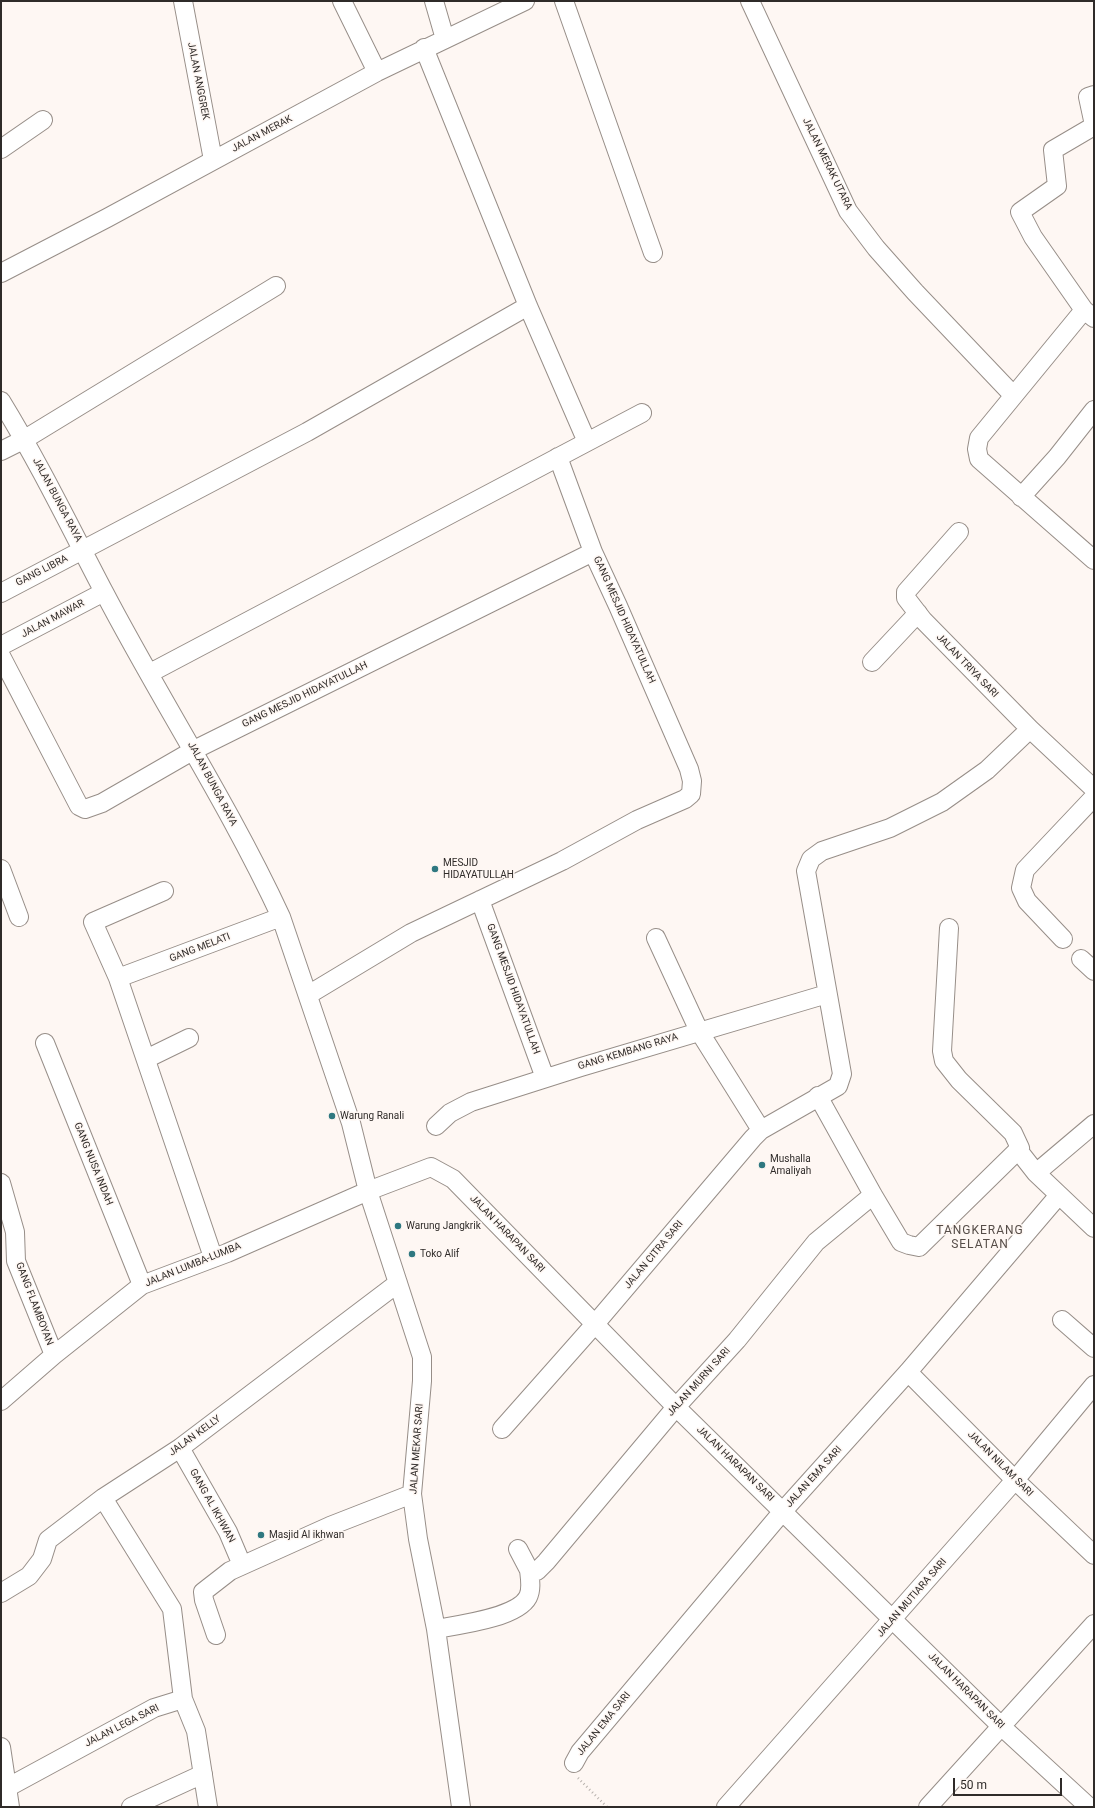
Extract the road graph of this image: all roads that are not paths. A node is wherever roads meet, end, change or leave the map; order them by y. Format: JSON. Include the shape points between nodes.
{"nodes":[{"id":1,"x":183,"y":1,"type":"edge"},
{"id":2,"x":342,"y":1,"type":"edge"},
{"id":3,"x":434,"y":1,"type":"edge"},
{"id":4,"x":525,"y":1,"type":"edge"},
{"id":5,"x":564,"y":1,"type":"edge"},
{"id":6,"x":750,"y":1,"type":"edge"},
{"id":7,"x":445,"y":38,"type":"junction"},
{"id":8,"x":424,"y":48,"type":"junction"},
{"id":9,"x":377,"y":72,"type":"junction"},
{"id":10,"x":1094,"y":95,"type":"edge"},
{"id":11,"x":43,"y":120,"type":"dead end"},
{"id":12,"x":1094,"y":126,"type":"edge"},
{"id":13,"x":1,"y":149,"type":"edge"},
{"id":14,"x":213,"y":160,"type":"junction"},
{"id":15,"x":653,"y":253,"type":"dead end"},
{"id":16,"x":2,"y":270,"type":"edge"},
{"id":17,"x":276,"y":286,"type":"dead end"},
{"id":18,"x":528,"y":306,"type":"junction"},
{"id":19,"x":1089,"y":314,"type":"edge"},
{"id":20,"x":1013,"y":395,"type":"junction"},
{"id":21,"x":1,"y":401,"type":"edge"},
{"id":22,"x":1094,"y":410,"type":"edge"},
{"id":23,"x":642,"y":413,"type":"dead end"},
{"id":24,"x":24,"y":439,"type":"junction"},
{"id":25,"x":587,"y":442,"type":"junction"},
{"id":26,"x":1,"y":451,"type":"edge"},
{"id":27,"x":558,"y":457,"type":"junction"},
{"id":28,"x":1021,"y":497,"type":"junction"},
{"id":29,"x":959,"y":532,"type":"dead end"},
{"id":30,"x":84,"y":550,"type":"junction"},
{"id":31,"x":593,"y":552,"type":"junction"},
{"id":32,"x":1094,"y":560,"type":"edge"},
{"id":33,"x":104,"y":592,"type":"junction"},
{"id":34,"x":1,"y":593,"type":"edge"},
{"id":35,"x":918,"y":613,"type":"junction"},
{"id":36,"x":1,"y":646,"type":"edge"},
{"id":37,"x":1,"y":656,"type":"edge"},
{"id":38,"x":872,"y":662,"type":"dead end"},
{"id":39,"x":150,"y":673,"type":"junction"},
{"id":40,"x":1030,"y":730,"type":"junction"},
{"id":41,"x":194,"y":750,"type":"junction"},
{"id":42,"x":1094,"y":789,"type":"edge"},
{"id":43,"x":1094,"y":797,"type":"edge"},
{"id":44,"x":2,"y":872,"type":"edge"},
{"id":45,"x":164,"y":891,"type":"dead end"},
{"id":46,"x":480,"y":900,"type":"junction"},
{"id":47,"x":19,"y":917,"type":"dead end"},
{"id":48,"x":281,"y":917,"type":"junction"},
{"id":49,"x":949,"y":928,"type":"dead end"},
{"id":50,"x":656,"y":938,"type":"dead end"},
{"id":51,"x":1063,"y":939,"type":"dead end"},
{"id":52,"x":118,"y":978,"type":"junction"},
{"id":53,"x":827,"y":994,"type":"junction"},
{"id":54,"x":308,"y":995,"type":"junction"},
{"id":55,"x":700,"y":1031,"type":"junction"},
{"id":56,"x":189,"y":1038,"type":"dead end"},
{"id":57,"x":45,"y":1043,"type":"dead end"},
{"id":58,"x":146,"y":1059,"type":"junction"},
{"id":59,"x":545,"y":1078,"type":"junction"},
{"id":60,"x":818,"y":1096,"type":"junction"},
{"id":61,"x":1094,"y":1124,"type":"edge"},
{"id":62,"x":436,"y":1126,"type":"dead end"},
{"id":63,"x":761,"y":1130,"type":"junction"},
{"id":64,"x":1018,"y":1150,"type":"junction"},
{"id":65,"x":1036,"y":1173,"type":"junction"},
{"id":66,"x":1,"y":1183,"type":"edge"},
{"id":67,"x":368,"y":1191,"type":"junction"},
{"id":68,"x":1058,"y":1195,"type":"junction"},
{"id":69,"x":872,"y":1196,"type":"junction"},
{"id":70,"x":1094,"y":1228,"type":"edge"},
{"id":71,"x":213,"y":1257,"type":"junction"},
{"id":72,"x":398,"y":1284,"type":"junction"},
{"id":73,"x":142,"y":1285,"type":"junction"},
{"id":74,"x":1062,"y":1320,"type":"dead end"},
{"id":75,"x":595,"y":1324,"type":"junction"},
{"id":76,"x":1094,"y":1348,"type":"edge"},
{"id":77,"x":54,"y":1354,"type":"junction"},
{"id":78,"x":908,"y":1372,"type":"junction"},
{"id":79,"x":1094,"y":1385,"type":"edge"},
{"id":80,"x":1,"y":1401,"type":"edge"},
{"id":81,"x":676,"y":1407,"type":"junction"},
{"id":82,"x":502,"y":1429,"type":"dead end"},
{"id":83,"x":180,"y":1448,"type":"junction"},
{"id":84,"x":1015,"y":1480,"type":"junction"},
{"id":85,"x":412,"y":1494,"type":"junction"},
{"id":86,"x":103,"y":1498,"type":"junction"},
{"id":87,"x":783,"y":1511,"type":"junction"},
{"id":88,"x":518,"y":1549,"type":"dead end"},
{"id":89,"x":1094,"y":1555,"type":"edge"},
{"id":90,"x":242,"y":1565,"type":"junction"},
{"id":91,"x":529,"y":1570,"type":"junction"},
{"id":92,"x":1,"y":1593,"type":"edge"},
{"id":93,"x":893,"y":1619,"type":"junction"},
{"id":94,"x":1094,"y":1624,"type":"edge"},
{"id":95,"x":436,"y":1629,"type":"junction"},
{"id":96,"x":216,"y":1635,"type":"dead end"},
{"id":97,"x":183,"y":1698,"type":"junction"},
{"id":98,"x":1002,"y":1728,"type":"junction"},
{"id":99,"x":1,"y":1747,"type":"edge"},
{"id":100,"x":574,"y":1763,"type":"road end"},
{"id":101,"x":202,"y":1774,"type":"junction"},
{"id":102,"x":4,"y":1789,"type":"edge"},
{"id":103,"x":10,"y":1807,"type":"edge"},
{"id":104,"x":131,"y":1807,"type":"edge"},
{"id":105,"x":208,"y":1807,"type":"edge"},
{"id":106,"x":461,"y":1807,"type":"edge"},
{"id":107,"x":726,"y":1807,"type":"edge"},
{"id":108,"x":928,"y":1807,"type":"edge"},
{"id":109,"x":1089,"y":1807,"type":"edge"}],
"edges":[{"from":1,"to":14,"type":"street","name":"JALAN ANGGREK"},
{"from":2,"to":9,"type":"street"},
{"from":3,"to":7,"type":"street"},
{"from":4,"to":7,"type":"street","name":"JALAN MERAK"},
{"from":5,"to":15,"type":"street"},
{"from":6,"to":20,"type":"street","name":"JALAN MERAK UTARA","via":[[848,210],[905,281]]},
{"from":7,"to":8,"type":"street","name":"JALAN MERAK"},
{"from":8,"to":9,"type":"street","name":"JALAN MERAK"},
{"from":8,"to":18,"type":"street"},
{"from":9,"to":14,"type":"street","name":"JALAN MERAK"},
{"from":10,"to":12,"type":"street","via":[[1088,97]]},
{"from":11,"to":13,"type":"street"},
{"from":12,"to":19,"type":"street","via":[[1053,150],[1057,186],[1020,212],[1033,237]]},
{"from":14,"to":16,"type":"street","name":"JALAN MERAK","via":[[107,218]]},
{"from":17,"to":24,"type":"street"},
{"from":18,"to":25,"type":"street"},
{"from":18,"to":30,"type":"street","name":"GANG LIBRA","via":[[307,432]]},
{"from":19,"to":20,"type":"street"},
{"from":20,"to":28,"type":"street","via":[[979,438],[977,449],[979,460]]},
{"from":21,"to":24,"type":"street","name":"JALAN BUNGA RAYA"},
{"from":22,"to":28,"type":"street"},
{"from":23,"to":25,"type":"street"},
{"from":24,"to":26,"type":"street"},
{"from":24,"to":30,"type":"street","name":"JALAN BUNGA RAYA"},
{"from":25,"to":27,"type":"street"},
{"from":27,"to":31,"type":"street"},
{"from":27,"to":39,"type":"street"},
{"from":28,"to":32,"type":"street"},
{"from":29,"to":35,"type":"street","name":"JALAN TRIYA SARI","via":[[906,592],[906,598]]},
{"from":30,"to":33,"type":"street","name":"JALAN BUNGA RAYA"},
{"from":30,"to":34,"type":"street","name":"GANG LIBRA"},
{"from":31,"to":41,"type":"street","name":"GANG MESJID HIDAYATULLAH"},
{"from":31,"to":46,"type":"street","name":"GANG MESJID HIDAYATULLAH","via":[[689,769],[692,781],[691,794]]},
{"from":33,"to":36,"type":"street","name":"JALAN MAWAR"},
{"from":33,"to":39,"type":"street","name":"JALAN BUNGA RAYA"},
{"from":35,"to":38,"type":"street"},
{"from":35,"to":40,"type":"street","name":"JALAN TRIYA SARI"},
{"from":37,"to":41,"type":"street","name":"GANG MESJID HIDAYATULLAH","via":[[82,808],[102,803]]},
{"from":39,"to":41,"type":"street","name":"JALAN BUNGA RAYA"},
{"from":40,"to":42,"type":"street","name":"JALAN TRIYA SARI"},
{"from":40,"to":53,"type":"street","via":[[987,770],[942,802],[890,828],[822,850],[811,859],[806,871]]},
{"from":41,"to":48,"type":"street","name":"JALAN BUNGA RAYA"},
{"from":43,"to":51,"type":"street","via":[[1025,870],[1021,888],[1027,901]]},
{"from":44,"to":47,"type":"street"},
{"from":45,"to":52,"type":"street","via":[[93,922]]},
{"from":46,"to":54,"type":"street","name":"GANG MESJID HIDAYATULLAH","via":[[411,933]]},
{"from":46,"to":59,"type":"street","name":"GANG MESJID HIDAYATULLAH"},
{"from":48,"to":52,"type":"street","name":"GANG MELATI"},
{"from":48,"to":54,"type":"street","name":"JALAN BUNGA RAYA"},
{"from":49,"to":64,"type":"street","via":[[942,1051],[944,1061],[959,1080],[1013,1133],[1018,1141]]},
{"from":50,"to":55,"type":"street"},
{"from":52,"to":58,"type":"street"},
{"from":53,"to":55,"type":"street","name":"GANG KEMBANG RAYA"},
{"from":53,"to":60,"type":"street","name":"JALAN CITRA SARI","via":[[842,1074],[838,1086]]},
{"from":54,"to":67,"type":"street","name":"JALAN BUNGA RAYA","via":[[351,1122]]},
{"from":55,"to":59,"type":"street","name":"GANG KEMBANG RAYA"},
{"from":55,"to":63,"type":"street"},
{"from":56,"to":58,"type":"street"},
{"from":57,"to":73,"type":"street","name":"GANG NUSA INDAH"},
{"from":58,"to":71,"type":"street"},
{"from":59,"to":62,"type":"street","name":"GANG KEMBANG RAYA","via":[[471,1102],[450,1113]]},
{"from":60,"to":63,"type":"street","name":"JALAN CITRA SARI"},
{"from":60,"to":69,"type":"street"},
{"from":61,"to":65,"type":"street"},
{"from":63,"to":75,"type":"street","name":"JALAN CITRA SARI"},
{"from":64,"to":65,"type":"street"},
{"from":64,"to":69,"type":"street","via":[[919,1247],[901,1242]]},
{"from":65,"to":68,"type":"street"},
{"from":66,"to":77,"type":"street","name":"GANG FLAMBOYAN","via":[[15,1232],[16,1261]]},
{"from":67,"to":71,"type":"street","name":"JALAN LUMBA-LUMBA"},
{"from":67,"to":72,"type":"street","name":"JALAN MEKAR SARI"},
{"from":67,"to":75,"type":"street","name":"JALAN HARAPAN SARI","via":[[431,1167],[453,1179]]},
{"from":68,"to":70,"type":"street"},
{"from":68,"to":78,"type":"street","name":"JALAN EMA SARI"},
{"from":69,"to":81,"type":"street","name":"JALAN MURNI SARI","via":[[816,1242],[737,1340]]},
{"from":71,"to":73,"type":"street","name":"JALAN LUMBA-LUMBA"},
{"from":72,"to":83,"type":"street","name":"JALAN KELLY"},
{"from":72,"to":85,"type":"street","name":"JALAN MEKAR SARI","via":[[422,1357]]},
{"from":73,"to":77,"type":"street","name":"JALAN LUMBA-LUMBA"},
{"from":74,"to":76,"type":"street"},
{"from":75,"to":81,"type":"street","name":"JALAN HARAPAN SARI"},
{"from":75,"to":82,"type":"street","name":"JALAN CITRA SARI"},
{"from":77,"to":80,"type":"street","name":"JALAN LUMBA-LUMBA"},
{"from":78,"to":84,"type":"street","name":"JALAN NILAM SARI"},
{"from":78,"to":87,"type":"street","name":"JALAN EMA SARI"},
{"from":79,"to":84,"type":"street","name":"JALAN MUTIARA SARI"},
{"from":81,"to":87,"type":"street","name":"JALAN HARAPAN SARI"},
{"from":81,"to":91,"type":"street","name":"JALAN MURNI SARI","via":[[546,1562],[536,1571]]},
{"from":83,"to":86,"type":"street","name":"JALAN KELLY"},
{"from":83,"to":90,"type":"street","name":"GANG AL IKHWAN","via":[[228,1532]]},
{"from":84,"to":89,"type":"street","name":"JALAN NILAM SARI"},
{"from":84,"to":93,"type":"street","name":"JALAN MUTIARA SARI"},
{"from":85,"to":90,"type":"street","via":[[330,1526]]},
{"from":85,"to":95,"type":"street","name":"JALAN MEKAR SARI"},
{"from":86,"to":92,"type":"street","name":"JALAN KELLY","via":[[48,1540],[42,1559],[29,1576]]},
{"from":86,"to":97,"type":"street","via":[[172,1609]]},
{"from":87,"to":93,"type":"street","name":"JALAN HARAPAN SARI"},
{"from":87,"to":100,"type":"street","name":"JALAN EMA SARI","via":[[580,1752]]},
{"from":88,"to":91,"type":"street"},
{"from":90,"to":96,"type":"street","via":[[203,1592]]},
{"from":91,"to":95,"type":"street","via":[[531,1588],[528,1598],[502,1616]]},
{"from":93,"to":98,"type":"street","name":"JALAN HARAPAN SARI"},
{"from":93,"to":107,"type":"street","name":"JALAN MUTIARA SARI"},
{"from":94,"to":98,"type":"street"},
{"from":95,"to":106,"type":"street","name":"JALAN MEKAR SARI"},
{"from":97,"to":101,"type":"street","via":[[196,1731]]},
{"from":97,"to":102,"type":"street","name":"JALAN LEGA SARI","via":[[154,1708]]},
{"from":98,"to":108,"type":"street"},
{"from":98,"to":109,"type":"street","name":"JALAN HARAPAN SARI"},
{"from":99,"to":102,"type":"street"},
{"from":101,"to":104,"type":"street"},
{"from":101,"to":105,"type":"street"},
{"from":102,"to":103,"type":"street"}]}
